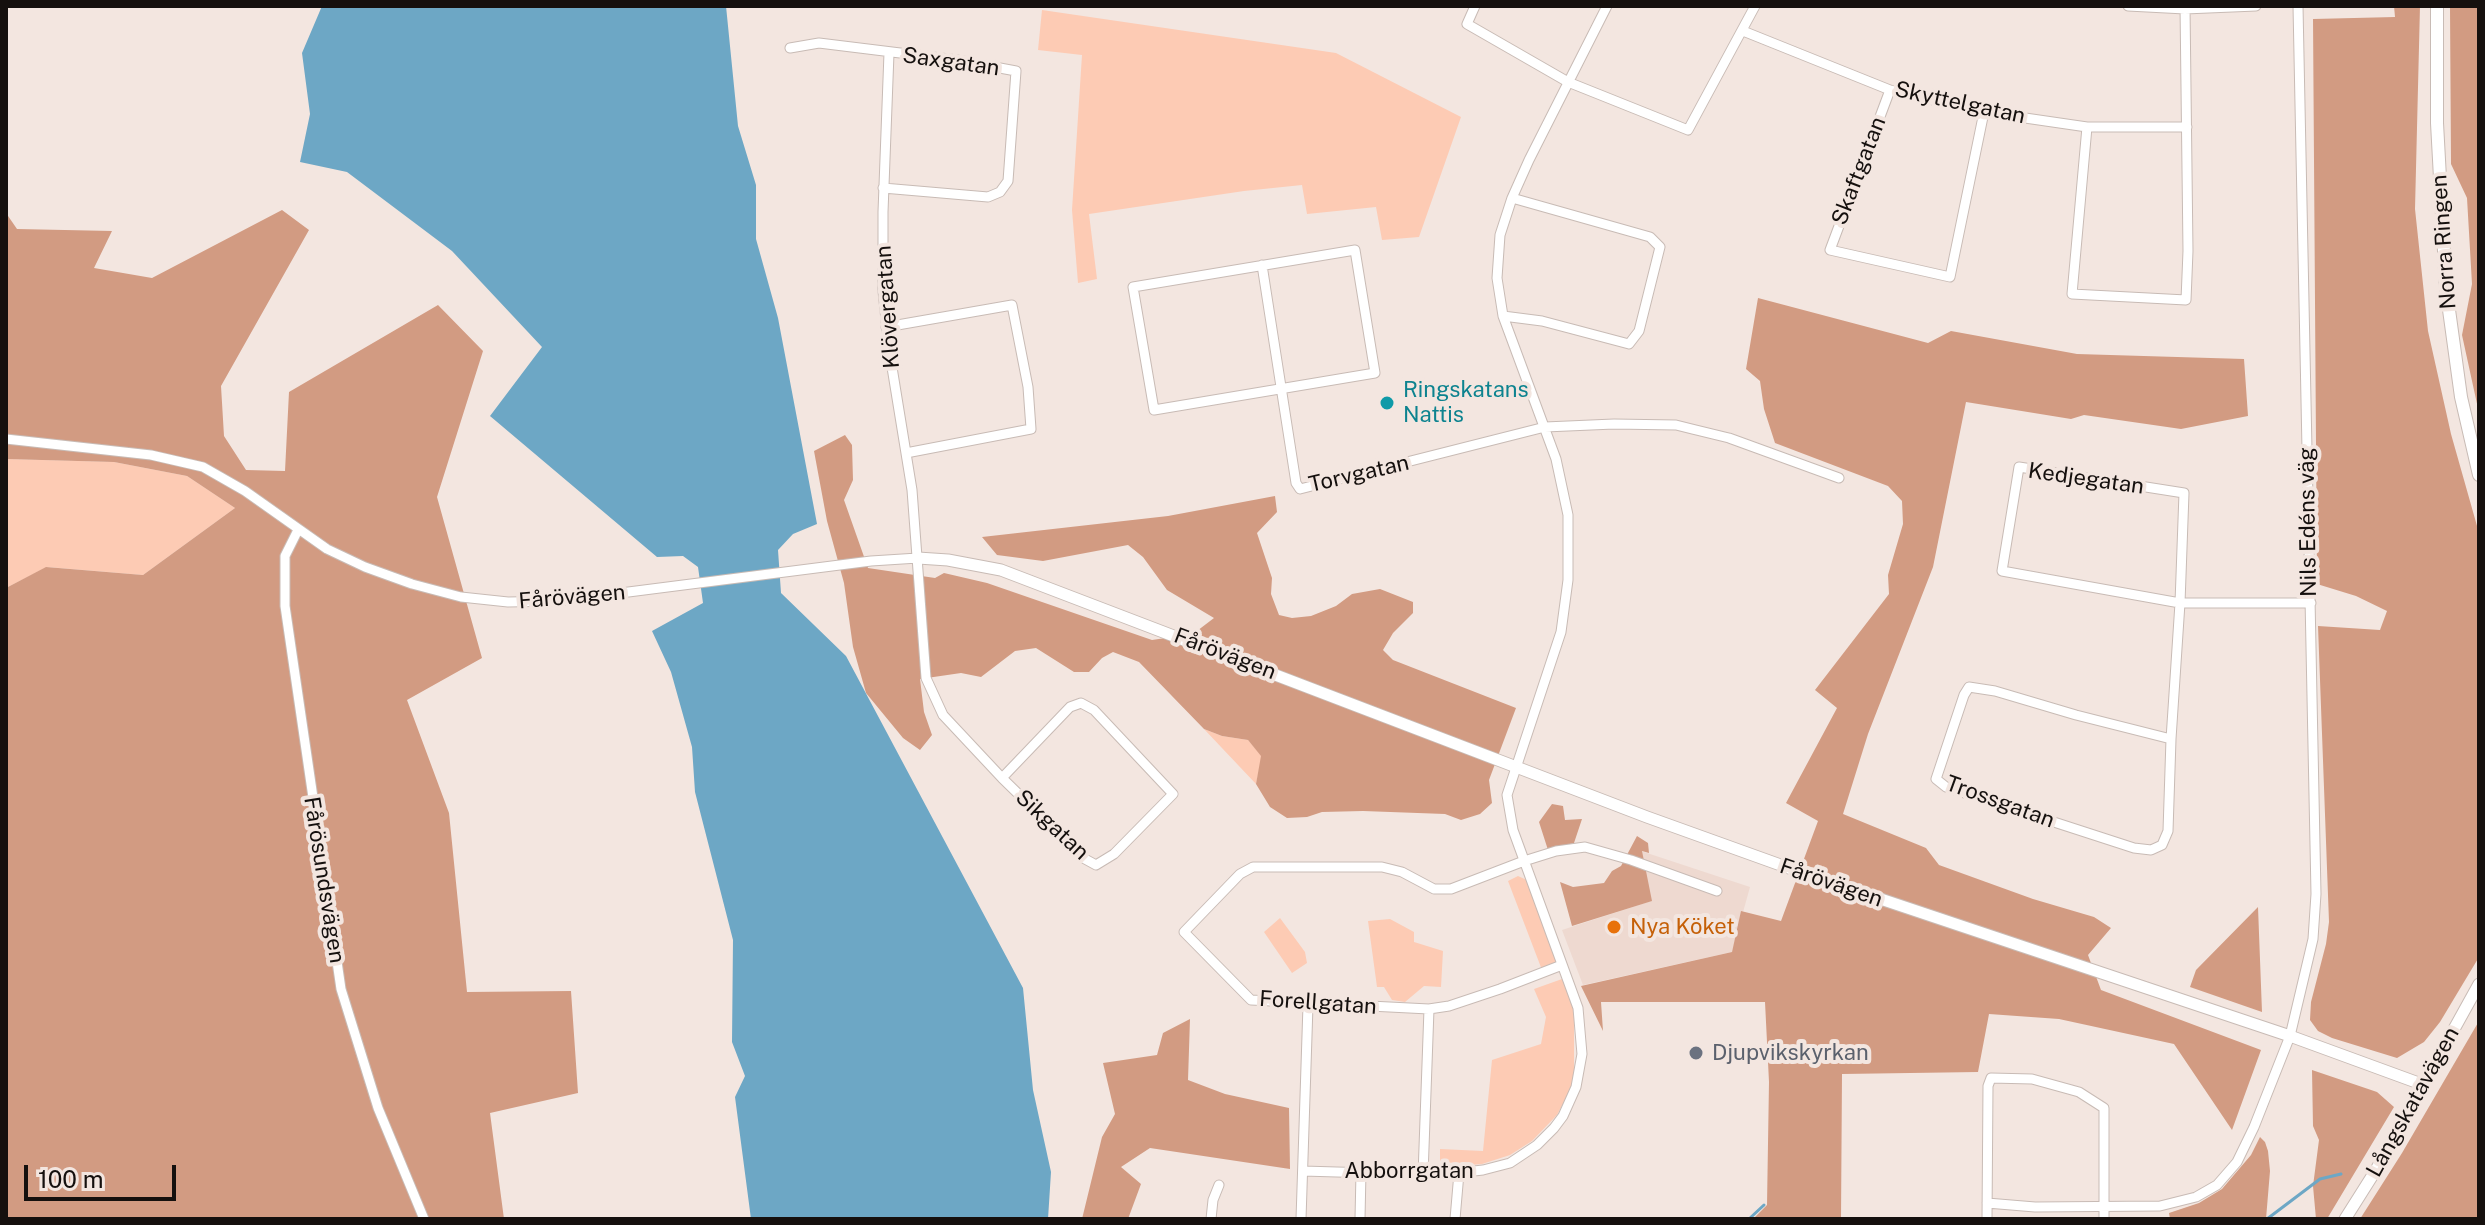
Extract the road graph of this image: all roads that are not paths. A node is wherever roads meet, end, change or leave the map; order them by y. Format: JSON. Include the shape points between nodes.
{"nodes":[{"id":1,"x":1475,"y":6,"type":"edge"},
{"id":2,"x":1607,"y":6,"type":"edge"},
{"id":3,"x":1755,"y":6,"type":"edge"},
{"id":4,"x":2128,"y":6,"type":"edge"},
{"id":5,"x":2256,"y":6,"type":"edge"},
{"id":6,"x":2298,"y":6,"type":"edge"},
{"id":7,"x":2437,"y":6,"type":"edge"},
{"id":8,"x":2185,"y":7,"type":"edge"},
{"id":9,"x":1743,"y":31,"type":"junction"},
{"id":10,"x":790,"y":48,"type":"dead end"},
{"id":11,"x":889,"y":53,"type":"junction"},
{"id":12,"x":1568,"y":82,"type":"junction"},
{"id":13,"x":1890,"y":90,"type":"junction"},
{"id":14,"x":1984,"y":112,"type":"junction"},
{"id":15,"x":2087,"y":127,"type":"junction"},
{"id":16,"x":2187,"y":127,"type":"junction"},
{"id":17,"x":883,"y":188,"type":"junction"},
{"id":18,"x":1512,"y":198,"type":"junction"},
{"id":19,"x":1262,"y":265,"type":"junction"},
{"id":20,"x":1503,"y":316,"type":"junction"},
{"id":21,"x":886,"y":327,"type":"junction"},
{"id":22,"x":1282,"y":390,"type":"junction"},
{"id":23,"x":1545,"y":427,"type":"junction"},
{"id":24,"x":6,"y":439,"type":"edge"},
{"id":25,"x":906,"y":453,"type":"junction"},
{"id":26,"x":2479,"y":475,"type":"edge"},
{"id":27,"x":1839,"y":478,"type":"dead end"},
{"id":28,"x":298,"y":530,"type":"junction"},
{"id":29,"x":918,"y":558,"type":"junction"},
{"id":30,"x":2180,"y":603,"type":"junction"},
{"id":31,"x":2311,"y":603,"type":"junction"},
{"id":32,"x":2171,"y":739,"type":"junction"},
{"id":33,"x":1514,"y":766,"type":"junction"},
{"id":34,"x":1002,"y":778,"type":"junction"},
{"id":35,"x":1524,"y":861,"type":"junction"},
{"id":36,"x":1717,"y":891,"type":"dead end"},
{"id":37,"x":1562,"y":965,"type":"junction"},
{"id":38,"x":2479,"y":984,"type":"edge"},
{"id":39,"x":1308,"y":1005,"type":"junction"},
{"id":40,"x":1429,"y":1009,"type":"junction"},
{"id":41,"x":2290,"y":1036,"type":"junction"},
{"id":42,"x":2424,"y":1085,"type":"junction"},
{"id":43,"x":1303,"y":1171,"type":"junction"},
{"id":44,"x":1361,"y":1172,"type":"junction"},
{"id":45,"x":1459,"y":1173,"type":"junction"},
{"id":46,"x":1423,"y":1175,"type":"junction"},
{"id":47,"x":1219,"y":1185,"type":"dead end"},
{"id":48,"x":1987,"y":1203,"type":"junction"},
{"id":49,"x":2104,"y":1206,"type":"junction"},
{"id":50,"x":424,"y":1219,"type":"edge"},
{"id":51,"x":1211,"y":1219,"type":"edge"},
{"id":52,"x":1301,"y":1219,"type":"edge"},
{"id":53,"x":1360,"y":1219,"type":"edge"},
{"id":54,"x":1455,"y":1219,"type":"edge"},
{"id":55,"x":1987,"y":1219,"type":"edge"},
{"id":56,"x":2104,"y":1219,"type":"edge"},
{"id":57,"x":2345,"y":1219,"type":"edge"}],
"edges":[{"from":1,"to":12,"type":"street","via":[[1467,24]]},
{"from":2,"to":12,"type":"street","name":"Abborrgatan"},
{"from":3,"to":9,"type":"street"},
{"from":4,"to":8,"type":"street"},
{"from":5,"to":8,"type":"street"},
{"from":6,"to":31,"type":"street","name":"Nils Edéns väg"},
{"from":7,"to":26,"type":"main road","name":"Norra Ringen","via":[[2446,288],[2461,397]]},
{"from":8,"to":16,"type":"street"},
{"from":9,"to":12,"type":"street","via":[[1688,130]]},
{"from":9,"to":13,"type":"street","name":"Skyttelgatan"},
{"from":10,"to":11,"type":"street","name":"Saxgatan","via":[[819,43]]},
{"from":11,"to":17,"type":"street","name":"Klövergatan"},
{"from":11,"to":17,"type":"street","name":"Saxgatan","via":[[1016,71],[1008,181],[1000,192],[988,197]]},
{"from":12,"to":18,"type":"street","name":"Abborrgatan"},
{"from":13,"to":14,"type":"street","name":"Skyttelgatan"},
{"from":13,"to":14,"type":"street","name":"Skaftgatan","via":[[1830,250],[1950,277]]},
{"from":14,"to":15,"type":"street","name":"Skyttelgatan"},
{"from":15,"to":16,"type":"street","name":"Skyttelgatan"},
{"from":15,"to":16,"type":"street","via":[[2072,294],[2186,300]]},
{"from":17,"to":21,"type":"street","name":"Klövergatan"},
{"from":18,"to":20,"type":"street","name":"Abborrgatan","via":[[1500,235],[1497,278]]},
{"from":18,"to":20,"type":"street","via":[[1650,237],[1660,247],[1639,331],[1629,344]]},
{"from":19,"to":22,"type":"street","name":"Torvgatan"},
{"from":19,"to":22,"type":"street","via":[[1355,250],[1375,373]]},
{"from":19,"to":22,"type":"street","via":[[1133,287],[1154,410]]},
{"from":20,"to":23,"type":"street","name":"Abborrgatan"},
{"from":21,"to":25,"type":"street","name":"Klövergatan"},
{"from":21,"to":25,"type":"street","via":[[1012,305],[1028,387],[1031,429]]},
{"from":22,"to":23,"type":"street","name":"Torvgatan","via":[[1300,489]]},
{"from":23,"to":27,"type":"street","via":[[1676,425],[1729,438]]},
{"from":23,"to":33,"type":"street","name":"Abborrgatan","via":[[1568,515],[1568,580],[1561,632]]},
{"from":24,"to":28,"type":"street","name":"Fårövägen","via":[[151,455],[203,467]]},
{"from":25,"to":29,"type":"street","name":"Klövergatan"},
{"from":28,"to":29,"type":"street","name":"Fårövägen","via":[[365,567],[412,584],[508,602],[558,601]]},
{"from":28,"to":50,"type":"street","name":"Fårösundsvägen","via":[[285,556],[285,606],[341,989],[378,1108]]},
{"from":29,"to":33,"type":"street","name":"Fårövägen","via":[[1001,570]]},
{"from":29,"to":34,"type":"street","name":"Sikgatan","via":[[926,678],[943,715]]},
{"from":30,"to":30,"type":"street","name":"Kedjegatan","via":[[2002,571],[2019,467],[2184,493]]},
{"from":30,"to":31,"type":"street","name":"Kedjegatan"},
{"from":30,"to":32,"type":"street","name":"Trossgatan"},
{"from":31,"to":41,"type":"street","name":"Nils Edéns väg","via":[[2316,894],[2313,939]]},
{"from":32,"to":32,"type":"street","name":"Trossgatan","via":[[2168,831],[2162,845],[2151,850],[1960,792],[1936,779],[1969,687]]},
{"from":33,"to":35,"type":"street","name":"Abborrgatan","via":[[1507,795]]},
{"from":33,"to":41,"type":"street","name":"Fårövägen","via":[[1786,867]]},
{"from":34,"to":34,"type":"street","name":"Sikgatan","via":[[1096,865],[1114,854],[1173,794],[1094,710],[1081,703],[1070,707]]},
{"from":35,"to":36,"type":"street","via":[[1585,847]]},
{"from":35,"to":37,"type":"street","name":"Abborrgatan"},
{"from":35,"to":39,"type":"street","name":"Forellgatan","via":[[1451,889],[1434,889],[1382,867],[1264,866],[1240,874],[1184,932],[1251,1000]]},
{"from":37,"to":40,"type":"street","name":"Forellgatan"},
{"from":37,"to":45,"type":"street","name":"Abborrgatan","via":[[1578,1008],[1582,1054],[1563,1116],[1537,1145],[1510,1163]]},
{"from":38,"to":42,"type":"street","name":"Långskatavägen"},
{"from":39,"to":40,"type":"street","name":"Forellgatan"},
{"from":39,"to":43,"type":"street"},
{"from":40,"to":46,"type":"street"},
{"from":41,"to":42,"type":"street","name":"Fårövägen"},
{"from":41,"to":49,"type":"street","name":"Nils Edéns väg","via":[[2237,1162],[2217,1185],[2196,1197],[2160,1206]]},
{"from":42,"to":57,"type":"street","name":"Långskatavägen"},
{"from":43,"to":44,"type":"street","name":"Abborrgatan"},
{"from":43,"to":52,"type":"street"},
{"from":44,"to":46,"type":"street","name":"Abborrgatan"},
{"from":44,"to":53,"type":"street"},
{"from":45,"to":46,"type":"street","name":"Abborrgatan"},
{"from":45,"to":54,"type":"street"},
{"from":47,"to":51,"type":"street"},
{"from":48,"to":49,"type":"street","name":"Nils Edéns väg"},
{"from":48,"to":49,"type":"street","via":[[1988,1086],[1991,1078],[2019,1078],[2079,1092],[2104,1108]]},
{"from":48,"to":55,"type":"street"},
{"from":49,"to":56,"type":"street"}]}
